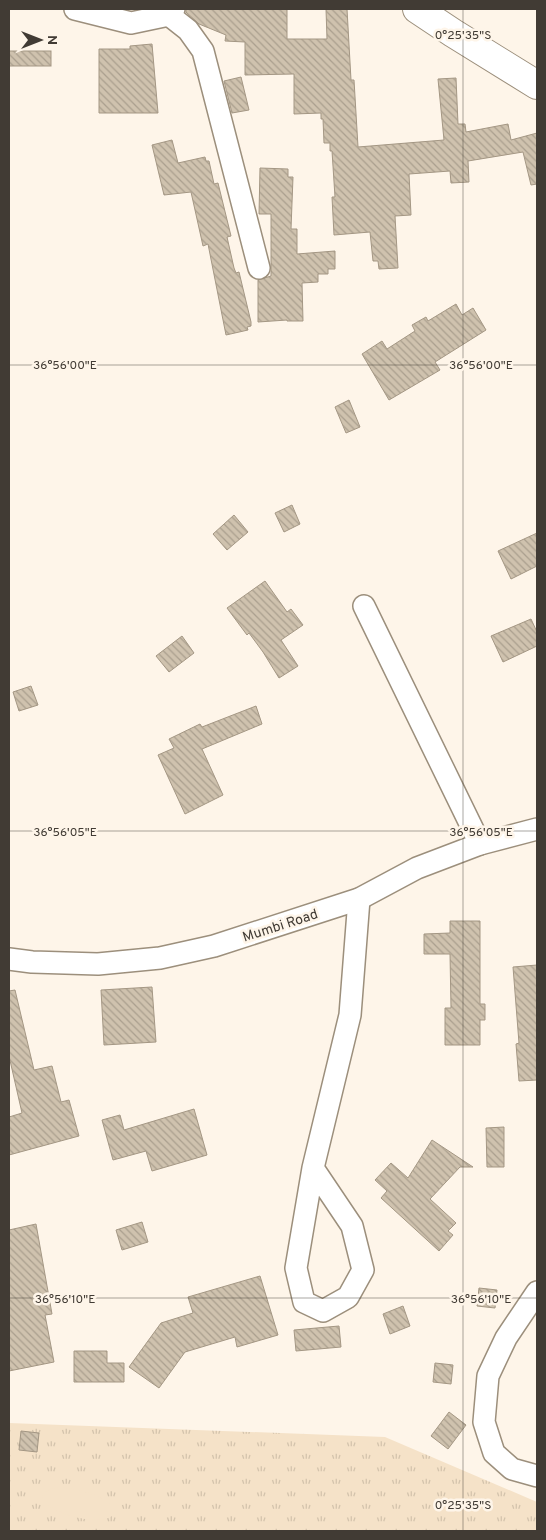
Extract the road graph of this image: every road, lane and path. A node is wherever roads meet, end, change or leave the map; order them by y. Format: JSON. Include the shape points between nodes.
{"nodes":[{"id":1,"x":75,"y":9,"type":"edge"},
{"id":2,"x":417,"y":9,"type":"edge"},
{"id":3,"x":172,"y":12,"type":"edge"},
{"id":4,"x":537,"y":85,"type":"edge"},
{"id":5,"x":259,"y":268,"type":"dead end"},
{"id":6,"x":364,"y":606,"type":"dead end"},
{"id":7,"x":537,"y":828,"type":"edge"},
{"id":8,"x":480,"y":844,"type":"junction"},
{"id":9,"x":359,"y":899,"type":"junction"},
{"id":10,"x":9,"y":959,"type":"edge"},
{"id":11,"x":313,"y":1168,"type":"junction"},
{"id":12,"x":537,"y":1292,"type":"edge"},
{"id":13,"x":537,"y":1476,"type":"edge"}],
"edges":[{"from":1,"to":3,"type":"street","via":[[131,23]]},
{"from":2,"to":4,"type":"street"},
{"from":3,"to":5,"type":"street","via":[[203,51]]},
{"from":6,"to":8,"type":"street"},
{"from":7,"to":8,"type":"street","name":"Mumbi Road"},
{"from":8,"to":9,"type":"street","name":"Mumbi Road","via":[[417,868]]},
{"from":9,"to":10,"type":"street","name":"Mumbi Road","via":[[214,946],[160,958],[98,964]]},
{"from":9,"to":11,"type":"street","via":[[350,1015]]},
{"from":11,"to":11,"type":"street","via":[[296,1268],[304,1302],[323,1311],[348,1297],[363,1270],[352,1226]]},
{"from":12,"to":13,"type":"street","via":[[506,1338],[488,1376],[484,1422],[494,1453],[512,1469]]}]}
